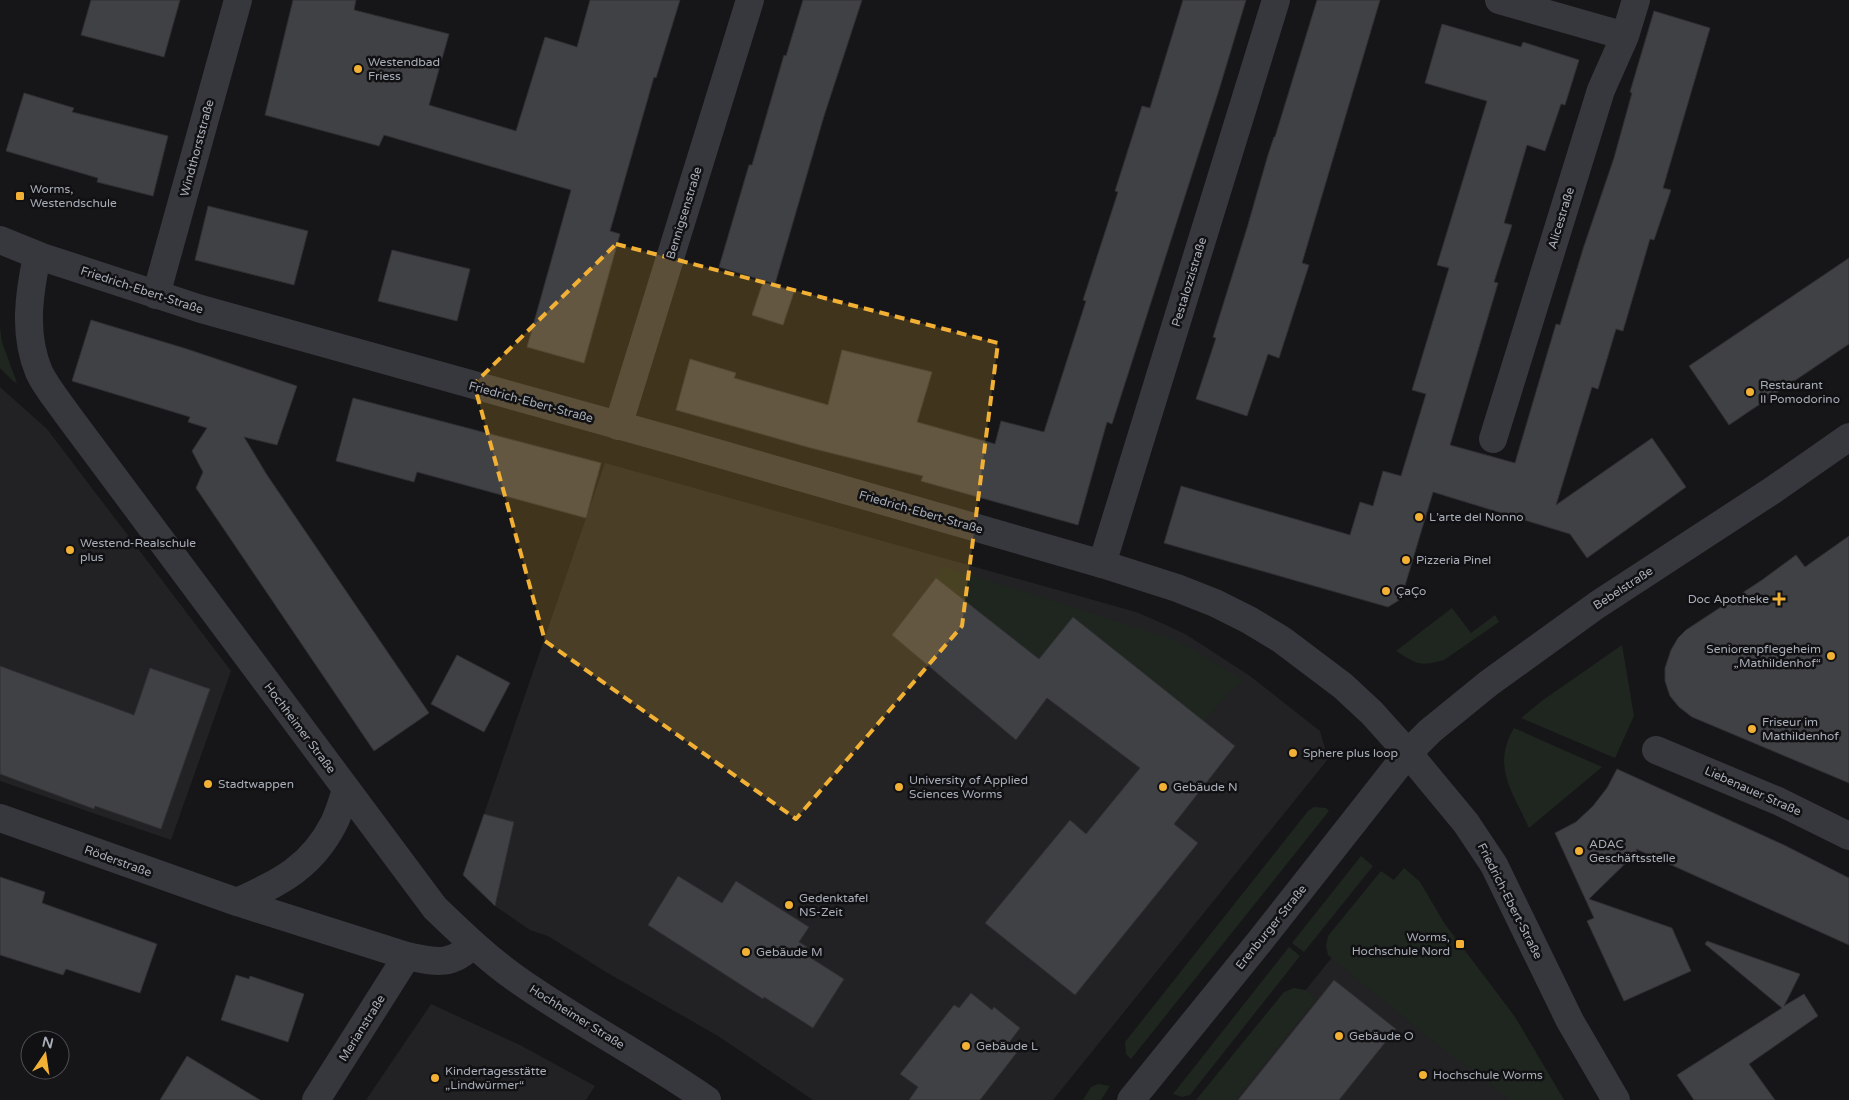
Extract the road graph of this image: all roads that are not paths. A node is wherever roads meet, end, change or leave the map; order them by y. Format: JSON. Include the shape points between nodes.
{"nodes":[{"id":1,"x":238,"y":0,"type":"edge"},
{"id":2,"x":750,"y":0,"type":"edge"},
{"id":3,"x":1276,"y":0,"type":"edge"},
{"id":4,"x":1499,"y":0,"type":"edge"},
{"id":5,"x":1636,"y":0,"type":"edge"},
{"id":6,"x":1625,"y":36,"type":"junction"},
{"id":7,"x":0,"y":240,"type":"edge"},
{"id":8,"x":37,"y":256,"type":"junction"},
{"id":9,"x":156,"y":295,"type":"junction"},
{"id":10,"x":618,"y":426,"type":"junction"},
{"id":11,"x":1849,"y":437,"type":"edge"},
{"id":12,"x":1493,"y":439,"type":"dead end"},
{"id":13,"x":1102,"y":564,"type":"junction"},
{"id":14,"x":1656,"y":750,"type":"dead end"},
{"id":15,"x":1408,"y":753,"type":"junction"},
{"id":16,"x":346,"y":791,"type":"junction"},
{"id":17,"x":0,"y":818,"type":"edge"},
{"id":18,"x":1849,"y":836,"type":"edge"},
{"id":19,"x":237,"y":902,"type":"junction"},
{"id":20,"x":473,"y":944,"type":"junction"},
{"id":21,"x":407,"y":956,"type":"junction"},
{"id":22,"x":316,"y":1100,"type":"edge"},
{"id":23,"x":707,"y":1100,"type":"edge"},
{"id":24,"x":1131,"y":1100,"type":"edge"},
{"id":25,"x":1616,"y":1100,"type":"edge"}],
"edges":[{"from":1,"to":9,"type":"street","name":"Windthorststraße"},
{"from":2,"to":10,"type":"street","name":"Bennigsenstraße"},
{"from":3,"to":13,"type":"street","name":"Pestalozzistraße"},
{"from":4,"to":6,"type":"street"},
{"from":5,"to":6,"type":"street","name":"Alicestraße"},
{"from":6,"to":12,"type":"street","name":"Alicestraße","via":[[1601,90]]},
{"from":7,"to":8,"type":"street","name":"Friedrich-Ebert-Straße"},
{"from":8,"to":9,"type":"street","name":"Friedrich-Ebert-Straße"},
{"from":8,"to":16,"type":"street","name":"Hochheimer Straße","via":[[28,317],[30,342],[40,373]]},
{"from":9,"to":10,"type":"street","name":"Friedrich-Ebert-Straße"},
{"from":10,"to":13,"type":"street","name":"Friedrich-Ebert-Straße"},
{"from":11,"to":15,"type":"street","name":"Bebelstraße","via":[[1596,604],[1489,683]]},
{"from":13,"to":15,"type":"street","name":"Friedrich-Ebert-Straße","via":[[1215,603],[1282,640],[1344,686]]},
{"from":14,"to":18,"type":"street","name":"Liebenauer Straße","via":[[1778,801]]},
{"from":15,"to":24,"type":"street","name":"Erenburger Straße"},
{"from":15,"to":25,"type":"street","name":"Friedrich-Ebert-Straße","via":[[1466,823],[1494,865],[1570,1021]]},
{"from":16,"to":19,"type":"street","via":[[334,822],[318,849],[297,871]]},
{"from":16,"to":20,"type":"street","name":"Hochheimer Straße","via":[[435,908]]},
{"from":17,"to":19,"type":"street","name":"Röderstraße"},
{"from":19,"to":21,"type":"street","name":"Röderstraße"},
{"from":20,"to":21,"type":"street","name":"Röderstraße","via":[[457,958],[442,961]]},
{"from":20,"to":23,"type":"street","name":"Hochheimer Straße","via":[[518,981]]},
{"from":21,"to":22,"type":"street","name":"Merianstraße"}]}
